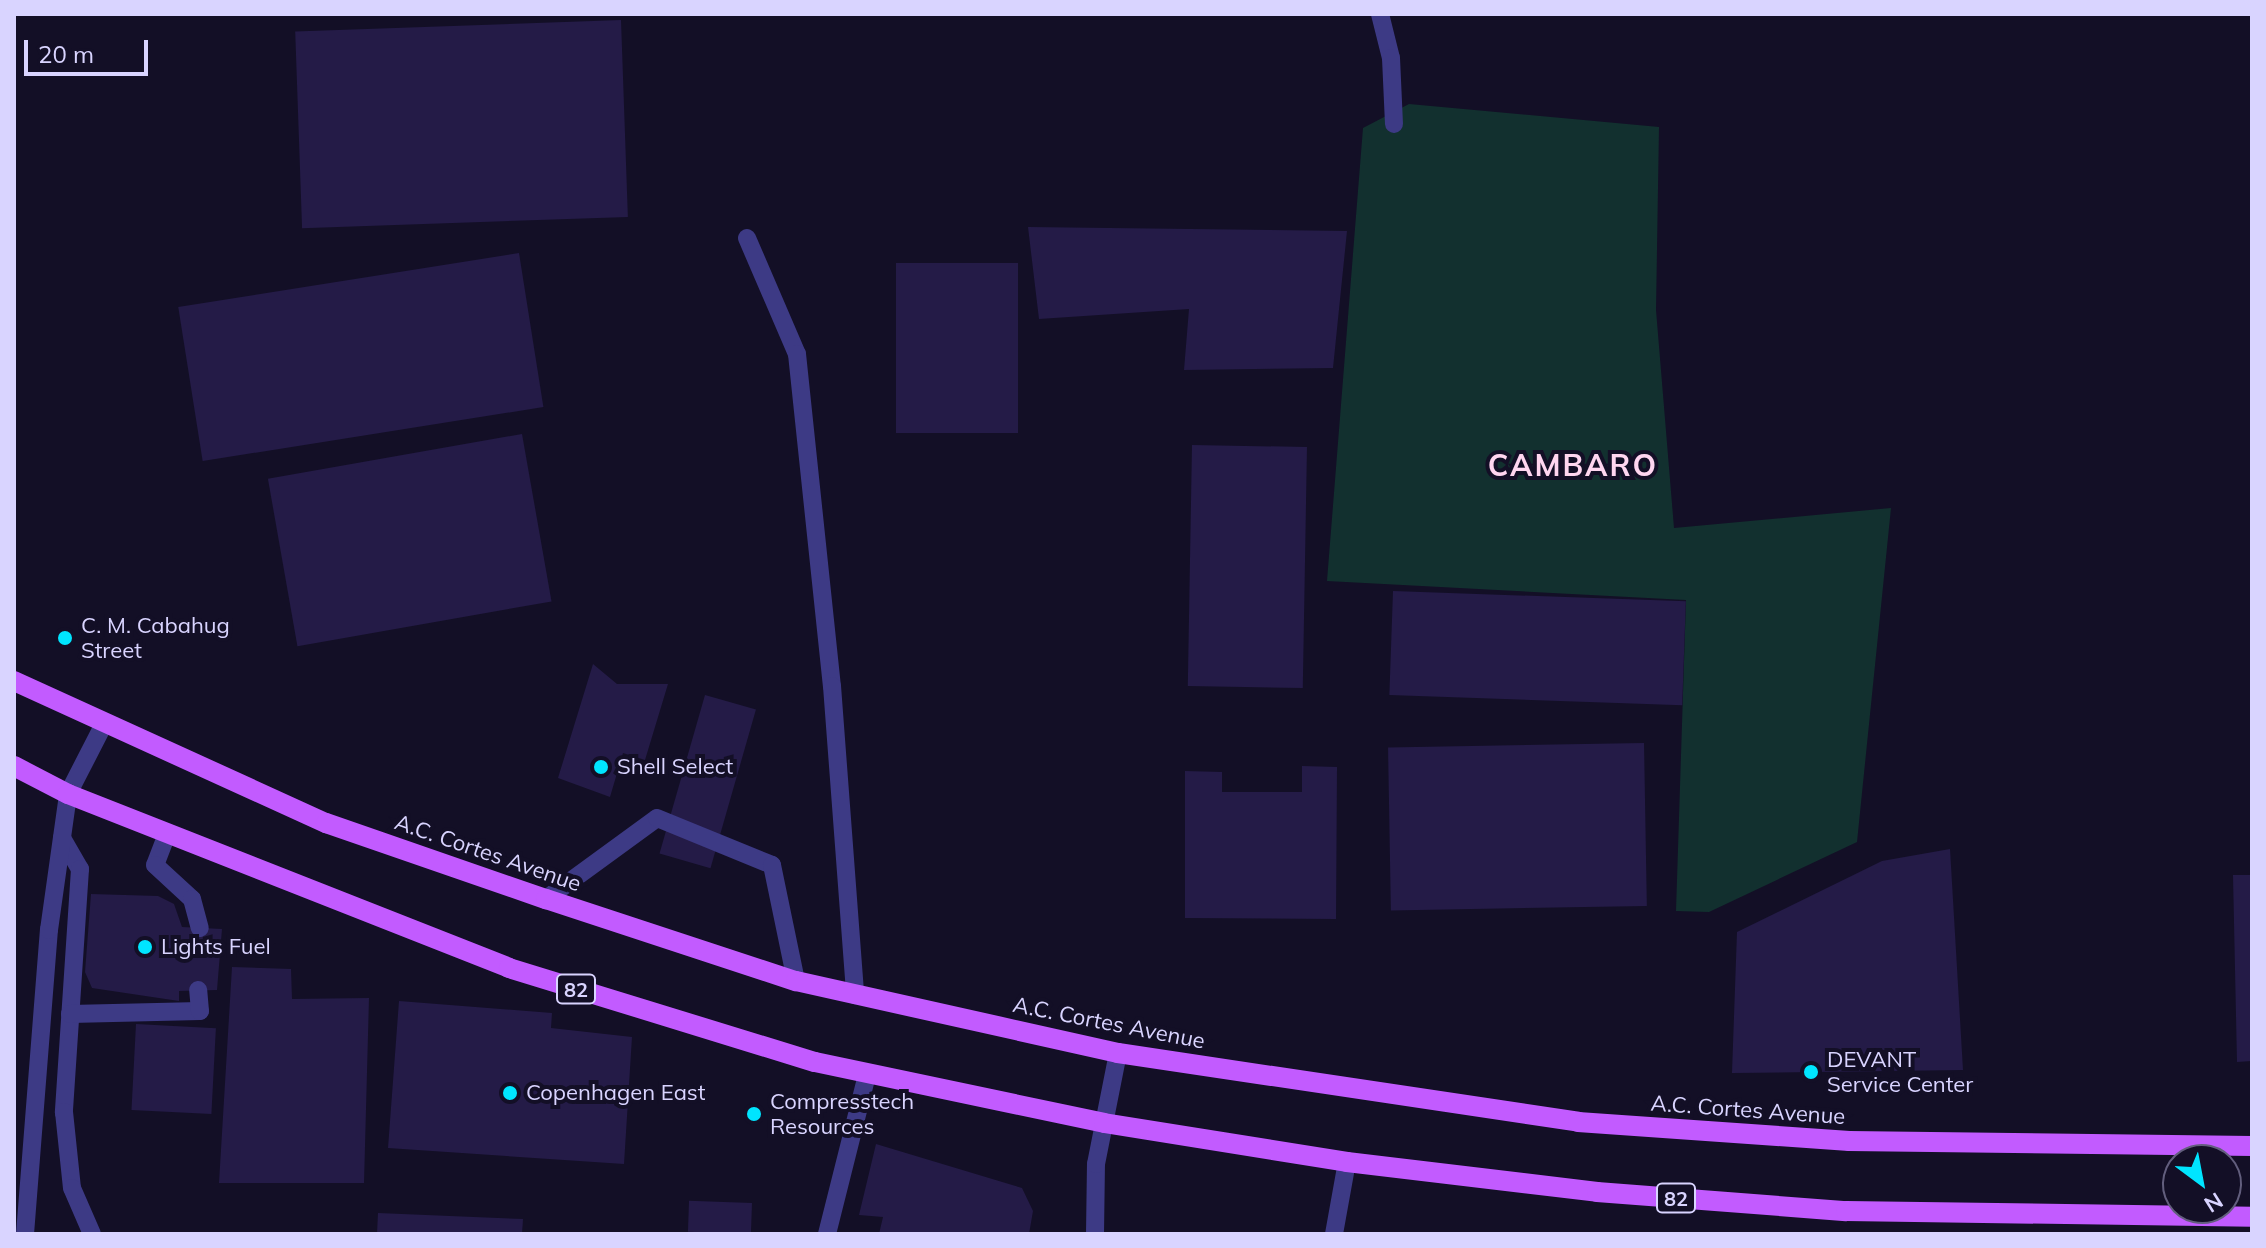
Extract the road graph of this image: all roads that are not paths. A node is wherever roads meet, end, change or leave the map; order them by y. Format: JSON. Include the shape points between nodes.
{"nodes":[{"id":1,"x":1380,"y":14,"type":"edge"},
{"id":2,"x":1394,"y":124,"type":"dead end"},
{"id":3,"x":747,"y":238,"type":"dead end"},
{"id":4,"x":14,"y":681,"type":"edge"},
{"id":5,"x":104,"y":724,"type":"junction"},
{"id":6,"x":14,"y":766,"type":"edge"},
{"id":7,"x":68,"y":794,"type":"junction"},
{"id":8,"x":167,"y":834,"type":"junction"},
{"id":9,"x":62,"y":838,"type":"junction"},
{"id":10,"x":546,"y":899,"type":"junction"},
{"id":11,"x":200,"y":928,"type":"dead end"},
{"id":12,"x":796,"y":981,"type":"junction"},
{"id":13,"x":198,"y":990,"type":"dead end"},
{"id":14,"x":855,"y":995,"type":"junction"},
{"id":15,"x":70,"y":1014,"type":"junction"},
{"id":16,"x":1118,"y":1053,"type":"junction"},
{"id":17,"x":867,"y":1075,"type":"junction"},
{"id":18,"x":1104,"y":1123,"type":"junction"},
{"id":19,"x":2162,"y":1152,"type":"edge"},
{"id":20,"x":1347,"y":1162,"type":"junction"},
{"id":21,"x":2162,"y":1212,"type":"edge"},
{"id":22,"x":25,"y":1234,"type":"edge"},
{"id":23,"x":92,"y":1234,"type":"edge"},
{"id":24,"x":827,"y":1234,"type":"edge"},
{"id":25,"x":1095,"y":1234,"type":"edge"},
{"id":26,"x":1334,"y":1234,"type":"edge"}],
"edges":[{"from":1,"to":2,"type":"lane","via":[[1391,58]]},
{"from":3,"to":14,"type":"lane","via":[[797,354],[832,686]]},
{"from":4,"to":5,"type":"main road","name":"A.C. Cortes Avenue"},
{"from":5,"to":7,"type":"lane"},
{"from":5,"to":10,"type":"main road","name":"A.C. Cortes Avenue","via":[[326,823]]},
{"from":6,"to":7,"type":"main road","number":"82"},
{"from":7,"to":8,"type":"main road","number":"82"},
{"from":7,"to":9,"type":"lane"},
{"from":8,"to":11,"type":"lane","via":[[155,865],[192,899]]},
{"from":8,"to":17,"type":"main road","number":"82","via":[[509,968]]},
{"from":9,"to":15,"type":"lane","via":[[80,869]]},
{"from":9,"to":22,"type":"lane"},
{"from":10,"to":12,"type":"main road","name":"A.C. Cortes Avenue"},
{"from":10,"to":12,"type":"lane","via":[[657,818],[772,865]]},
{"from":12,"to":14,"type":"main road","name":"A.C. Cortes Avenue"},
{"from":13,"to":15,"type":"lane","via":[[200,1011]]},
{"from":14,"to":16,"type":"main road","name":"A.C. Cortes Avenue"},
{"from":15,"to":23,"type":"lane","via":[[64,1112],[72,1188]]},
{"from":16,"to":18,"type":"lane"},
{"from":16,"to":19,"type":"main road","name":"A.C. Cortes Avenue","via":[[1578,1122],[1849,1141]]},
{"from":17,"to":18,"type":"main road","number":"82"},
{"from":17,"to":24,"type":"lane"},
{"from":18,"to":20,"type":"main road","number":"82"},
{"from":18,"to":25,"type":"lane","via":[[1096,1164]]},
{"from":20,"to":21,"type":"main road","number":"82","via":[[1597,1192],[1846,1211]]},
{"from":20,"to":26,"type":"lane"}]}
